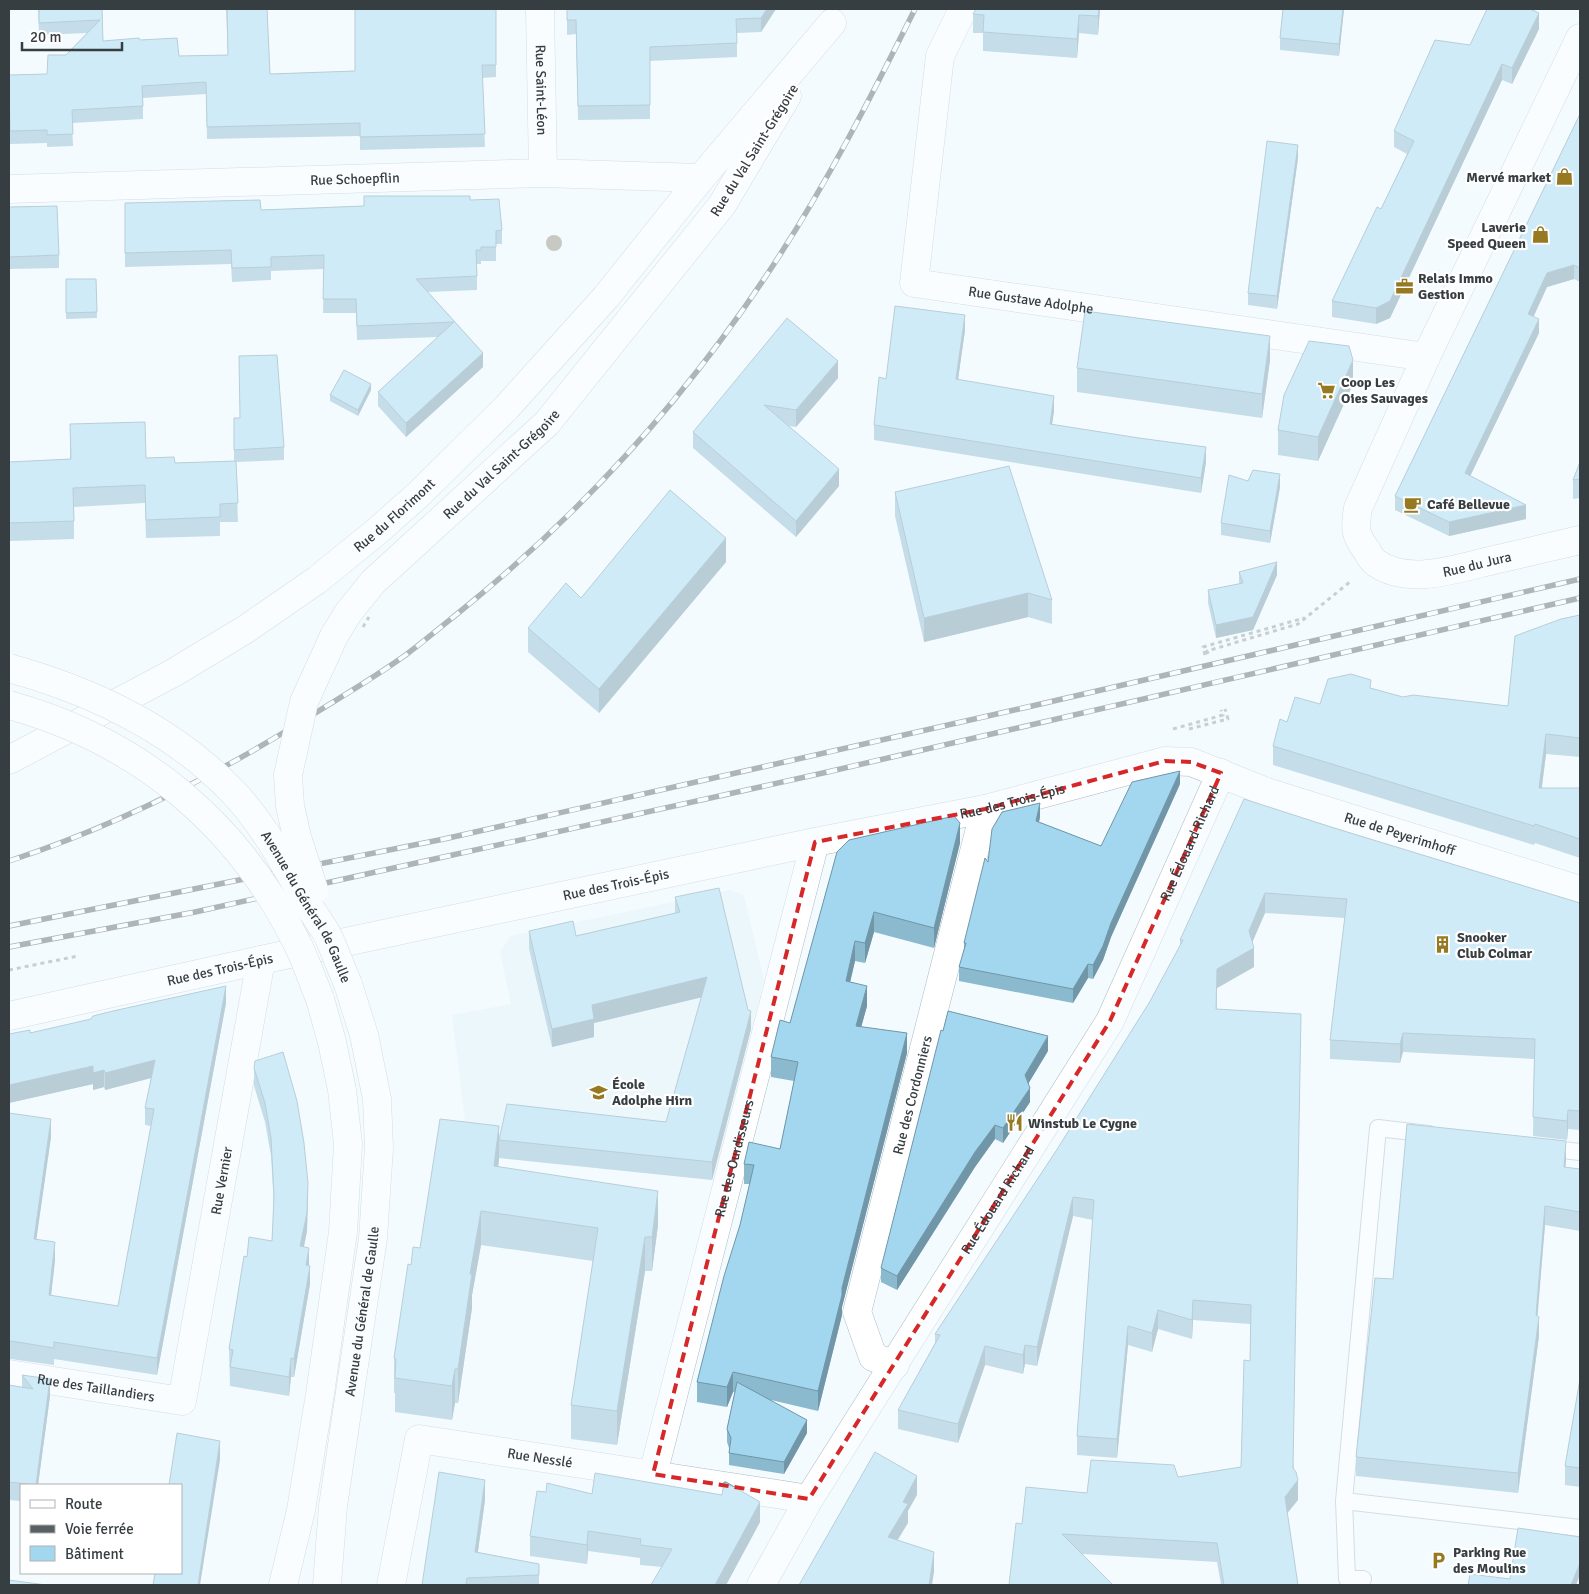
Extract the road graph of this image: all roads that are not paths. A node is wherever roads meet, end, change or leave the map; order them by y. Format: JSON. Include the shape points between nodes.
{"nodes":[{"id":1,"x":540,"y":9,"type":"edge"},
{"id":2,"x":964,"y":9,"type":"edge"},
{"id":3,"x":835,"y":16,"type":"edge"},
{"id":4,"x":1580,"y":38,"type":"edge"},
{"id":5,"x":543,"y":172,"type":"junction"},
{"id":6,"x":701,"y":178,"type":"junction"},
{"id":7,"x":9,"y":189,"type":"edge"},
{"id":8,"x":1426,"y":357,"type":"junction"},
{"id":9,"x":1580,"y":540,"type":"edge"},
{"id":10,"x":9,"y":668,"type":"edge"},
{"id":11,"x":9,"y":706,"type":"edge"},
{"id":12,"x":9,"y":760,"type":"edge"},
{"id":13,"x":1221,"y":773,"type":"junction"},
{"id":14,"x":985,"y":809,"type":"junction"},
{"id":15,"x":815,"y":842,"type":"junction"},
{"id":16,"x":1580,"y":890,"type":"edge"},
{"id":17,"x":327,"y":935,"type":"junction"},
{"id":18,"x":261,"y":960,"type":"junction"},
{"id":19,"x":9,"y":1016,"type":"edge"},
{"id":20,"x":1445,"y":1136,"type":"edge"},
{"id":21,"x":1532,"y":1146,"type":"edge"},
{"id":22,"x":1580,"y":1152,"type":"edge"},
{"id":23,"x":895,"y":1365,"type":"junction"},
{"id":24,"x":9,"y":1374,"type":"edge"},
{"id":25,"x":182,"y":1401,"type":"joint"},
{"id":26,"x":653,"y":1474,"type":"junction"},
{"id":27,"x":810,"y":1499,"type":"junction"},
{"id":28,"x":1344,"y":1500,"type":"junction"},
{"id":29,"x":1580,"y":1528,"type":"edge"},
{"id":30,"x":1364,"y":1579,"type":"dead end"},
{"id":31,"x":284,"y":1585,"type":"edge"},
{"id":32,"x":327,"y":1585,"type":"edge"},
{"id":33,"x":391,"y":1585,"type":"edge"},
{"id":34,"x":761,"y":1585,"type":"edge"}],
"edges":[{"from":1,"to":5,"type":"street","name":"Rue Saint-Léon"},
{"from":2,"to":8,"type":"street","name":"Rue Gustave Adolphe","via":[[940,56],[914,283]]},
{"from":3,"to":6,"type":"street","name":"Rue du Val Saint-Grégoire"},
{"from":3,"to":17,"type":"street","name":"Rue du Val Saint-Grégoire","bridge":true,"via":[[722,205],[578,385],[547,423],[373,582],[334,636],[304,702],[288,775],[297,837]]},
{"from":4,"to":8,"type":"street"},
{"from":5,"to":6,"type":"street","name":"Rue Schoepflin"},
{"from":5,"to":7,"type":"street","name":"Rue Schoepflin"},
{"from":6,"to":12,"type":"street","name":"Rue du Florimont","via":[[606,297],[507,407],[375,533],[246,629],[175,672]]},
{"from":8,"to":9,"type":"street","name":"Rue du Jura","via":[[1358,508],[1355,527],[1360,541],[1375,562],[1392,571],[1430,574]]},
{"from":10,"to":17,"type":"street","name":"Avenue du Général de Gaulle","bridge":true,"via":[[41,677],[113,706],[187,750],[235,794],[264,830]]},
{"from":11,"to":31,"type":"street","name":"Avenue du Général de Gaulle","bridge":true,"via":[[83,731],[122,752],[148,768],[208,817],[234,844],[280,912],[299,946],[320,999],[342,1090],[348,1144],[344,1222],[301,1510]]},
{"from":13,"to":14,"type":"street","name":"Rue des Trois-Épis","via":[[1191,762],[1165,761]]},
{"from":13,"to":16,"type":"street","name":"Rue de Peyerimhoff","via":[[1267,792]]},
{"from":13,"to":23,"type":"street","name":"Rue Édouard Richard","via":[[1110,1022]]},
{"from":14,"to":15,"type":"street","name":"Rue des Trois-Épis"},
{"from":14,"to":23,"type":"street","name":"Rue des Cordonniers","via":[[857,1312],[873,1357]]},
{"from":15,"to":18,"type":"street","name":"Rue des Trois-Épis"},
{"from":15,"to":26,"type":"street","name":"Rue des Ourdisseurs"},
{"from":17,"to":32,"type":"street","name":"Avenue du Général de Gaulle","bridge":true,"via":[[348,984],[364,1035],[377,1098],[379,1148],[373,1238],[333,1506]]},
{"from":18,"to":19,"type":"street","name":"Rue des Trois-Épis"},
{"from":18,"to":25,"type":"street","name":"Rue Vernier"},
{"from":20,"to":28,"type":"lane","via":[[1378,1128]]},
{"from":21,"to":22,"type":"lane"},
{"from":23,"to":27,"type":"street","name":"Rue Édouard Richard"},
{"from":24,"to":25,"type":"street","name":"Rue des Taillandiers"},
{"from":26,"to":27,"type":"street","name":"Rue Nesslé"},
{"from":26,"to":33,"type":"street","name":"Rue Nesslé","via":[[419,1439]]},
{"from":27,"to":34,"type":"street","name":"Rue Édouard Richard"},
{"from":28,"to":29,"type":"lane"},
{"from":28,"to":30,"type":"lane","via":[[1347,1579]]}]}
